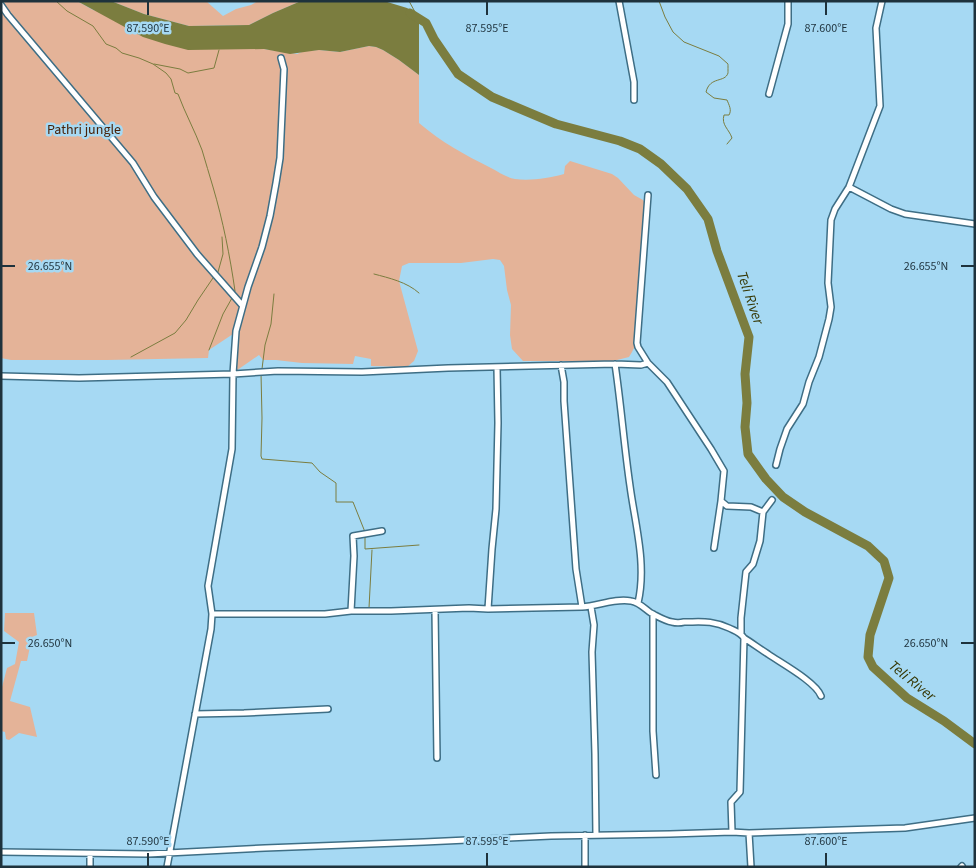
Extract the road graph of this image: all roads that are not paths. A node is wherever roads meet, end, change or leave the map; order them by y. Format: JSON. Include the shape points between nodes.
{"nodes":[{"id":1,"x":619,"y":1,"type":"edge"},
{"id":2,"x":788,"y":1,"type":"edge"},
{"id":3,"x":882,"y":1,"type":"edge"},
{"id":4,"x":1,"y":5,"type":"edge"},
{"id":5,"x":282,"y":58,"type":"dead end"},
{"id":6,"x":769,"y":94,"type":"dead end"},
{"id":7,"x":634,"y":100,"type":"dead end"},
{"id":8,"x":848,"y":187,"type":"junction"},
{"id":9,"x":648,"y":194,"type":"dead end"},
{"id":10,"x":975,"y":224,"type":"edge"},
{"id":11,"x":242,"y":305,"type":"junction"},
{"id":12,"x":648,"y":363,"type":"junction"},
{"id":13,"x":615,"y":364,"type":"junction"},
{"id":14,"x":561,"y":365,"type":"junction"},
{"id":15,"x":497,"y":367,"type":"junction"},
{"id":16,"x":234,"y":374,"type":"junction"},
{"id":17,"x":1,"y":376,"type":"edge"},
{"id":18,"x":776,"y":466,"type":"dead end"},
{"id":19,"x":772,"y":500,"type":"dead end"},
{"id":20,"x":721,"y":501,"type":"junction"},
{"id":21,"x":763,"y":512,"type":"junction"},
{"id":22,"x":382,"y":530,"type":"dead end"},
{"id":23,"x":714,"y":548,"type":"dead end"},
{"id":24,"x":638,"y":603,"type":"junction"},
{"id":25,"x":582,"y":607,"type":"junction"},
{"id":26,"x":591,"y":607,"type":"junction"},
{"id":27,"x":488,"y":609,"type":"junction"},
{"id":28,"x":435,"y":610,"type":"junction"},
{"id":29,"x":351,"y":611,"type":"junction"},
{"id":30,"x":212,"y":614,"type":"junction"},
{"id":31,"x":653,"y":614,"type":"junction"},
{"id":32,"x":743,"y":636,"type":"junction"},
{"id":33,"x":821,"y":696,"type":"dead end"},
{"id":34,"x":328,"y":709,"type":"dead end"},
{"id":35,"x":195,"y":714,"type":"junction"},
{"id":36,"x":437,"y":758,"type":"dead end"},
{"id":37,"x":656,"y":775,"type":"dead end"},
{"id":38,"x":975,"y":818,"type":"edge"},
{"id":39,"x":732,"y":832,"type":"junction"},
{"id":40,"x":749,"y":833,"type":"junction"},
{"id":41,"x":585,"y":835,"type":"junction"},
{"id":42,"x":596,"y":835,"type":"junction"},
{"id":43,"x":1,"y":852,"type":"edge"},
{"id":44,"x":170,"y":853,"type":"junction"},
{"id":45,"x":90,"y":854,"type":"junction"},
{"id":46,"x":90,"y":867,"type":"edge"},
{"id":47,"x":167,"y":867,"type":"edge"},
{"id":48,"x":585,"y":867,"type":"edge"},
{"id":49,"x":751,"y":867,"type":"edge"}],
"edges":[{"from":1,"to":7,"type":"street","via":[[634,82]]},
{"from":2,"to":6,"type":"street","via":[[788,24]]},
{"from":3,"to":8,"type":"street","via":[[876,28],[880,106]]},
{"from":4,"to":11,"type":"street","via":[[133,163],[197,254]]},
{"from":5,"to":11,"type":"street","via":[[280,158],[276,183],[262,248]]},
{"from":8,"to":10,"type":"street","via":[[906,214]]},
{"from":8,"to":18,"type":"street","via":[[831,220],[830,307],[826,333],[803,404],[787,429]]},
{"from":9,"to":12,"type":"street","via":[[637,343]]},
{"from":11,"to":16,"type":"street","via":[[236,331]]},
{"from":12,"to":13,"type":"street"},
{"from":12,"to":20,"type":"street","via":[[667,382],[724,471]]},
{"from":13,"to":14,"type":"street"},
{"from":13,"to":24,"type":"street","via":[[640,553],[641,592]]},
{"from":14,"to":15,"type":"street"},
{"from":14,"to":25,"type":"street","via":[[576,569]]},
{"from":15,"to":16,"type":"street"},
{"from":15,"to":27,"type":"street","via":[[496,509]]},
{"from":16,"to":17,"type":"street","via":[[79,378]]},
{"from":16,"to":30,"type":"street","via":[[232,450],[208,586]]},
{"from":19,"to":21,"type":"street"},
{"from":20,"to":21,"type":"street","via":[[727,506],[751,507]]},
{"from":20,"to":23,"type":"street"},
{"from":21,"to":32,"type":"street","via":[[760,541],[753,564],[746,572],[741,618]]},
{"from":22,"to":29,"type":"street","via":[[353,536]]},
{"from":24,"to":26,"type":"street","via":[[608,602]]},
{"from":24,"to":31,"type":"street"},
{"from":25,"to":26,"type":"street"},
{"from":25,"to":27,"type":"street"},
{"from":26,"to":42,"type":"street","via":[[594,625]]},
{"from":27,"to":28,"type":"street"},
{"from":28,"to":29,"type":"street"},
{"from":28,"to":36,"type":"street"},
{"from":29,"to":30,"type":"street"},
{"from":30,"to":35,"type":"street"},
{"from":31,"to":32,"type":"street","via":[[673,622],[717,623]]},
{"from":31,"to":37,"type":"street"},
{"from":32,"to":33,"type":"street","via":[[814,686]]},
{"from":32,"to":39,"type":"street","via":[[740,792],[731,801]]},
{"from":34,"to":35,"type":"street"},
{"from":35,"to":44,"type":"street"},
{"from":38,"to":40,"type":"street","via":[[904,828]]},
{"from":39,"to":40,"type":"street"},
{"from":39,"to":42,"type":"street"},
{"from":40,"to":49,"type":"street"},
{"from":41,"to":42,"type":"street"},
{"from":41,"to":44,"type":"street"},
{"from":41,"to":48,"type":"street"},
{"from":43,"to":45,"type":"street"},
{"from":44,"to":45,"type":"street"},
{"from":44,"to":47,"type":"street"},
{"from":45,"to":46,"type":"street"}]}
